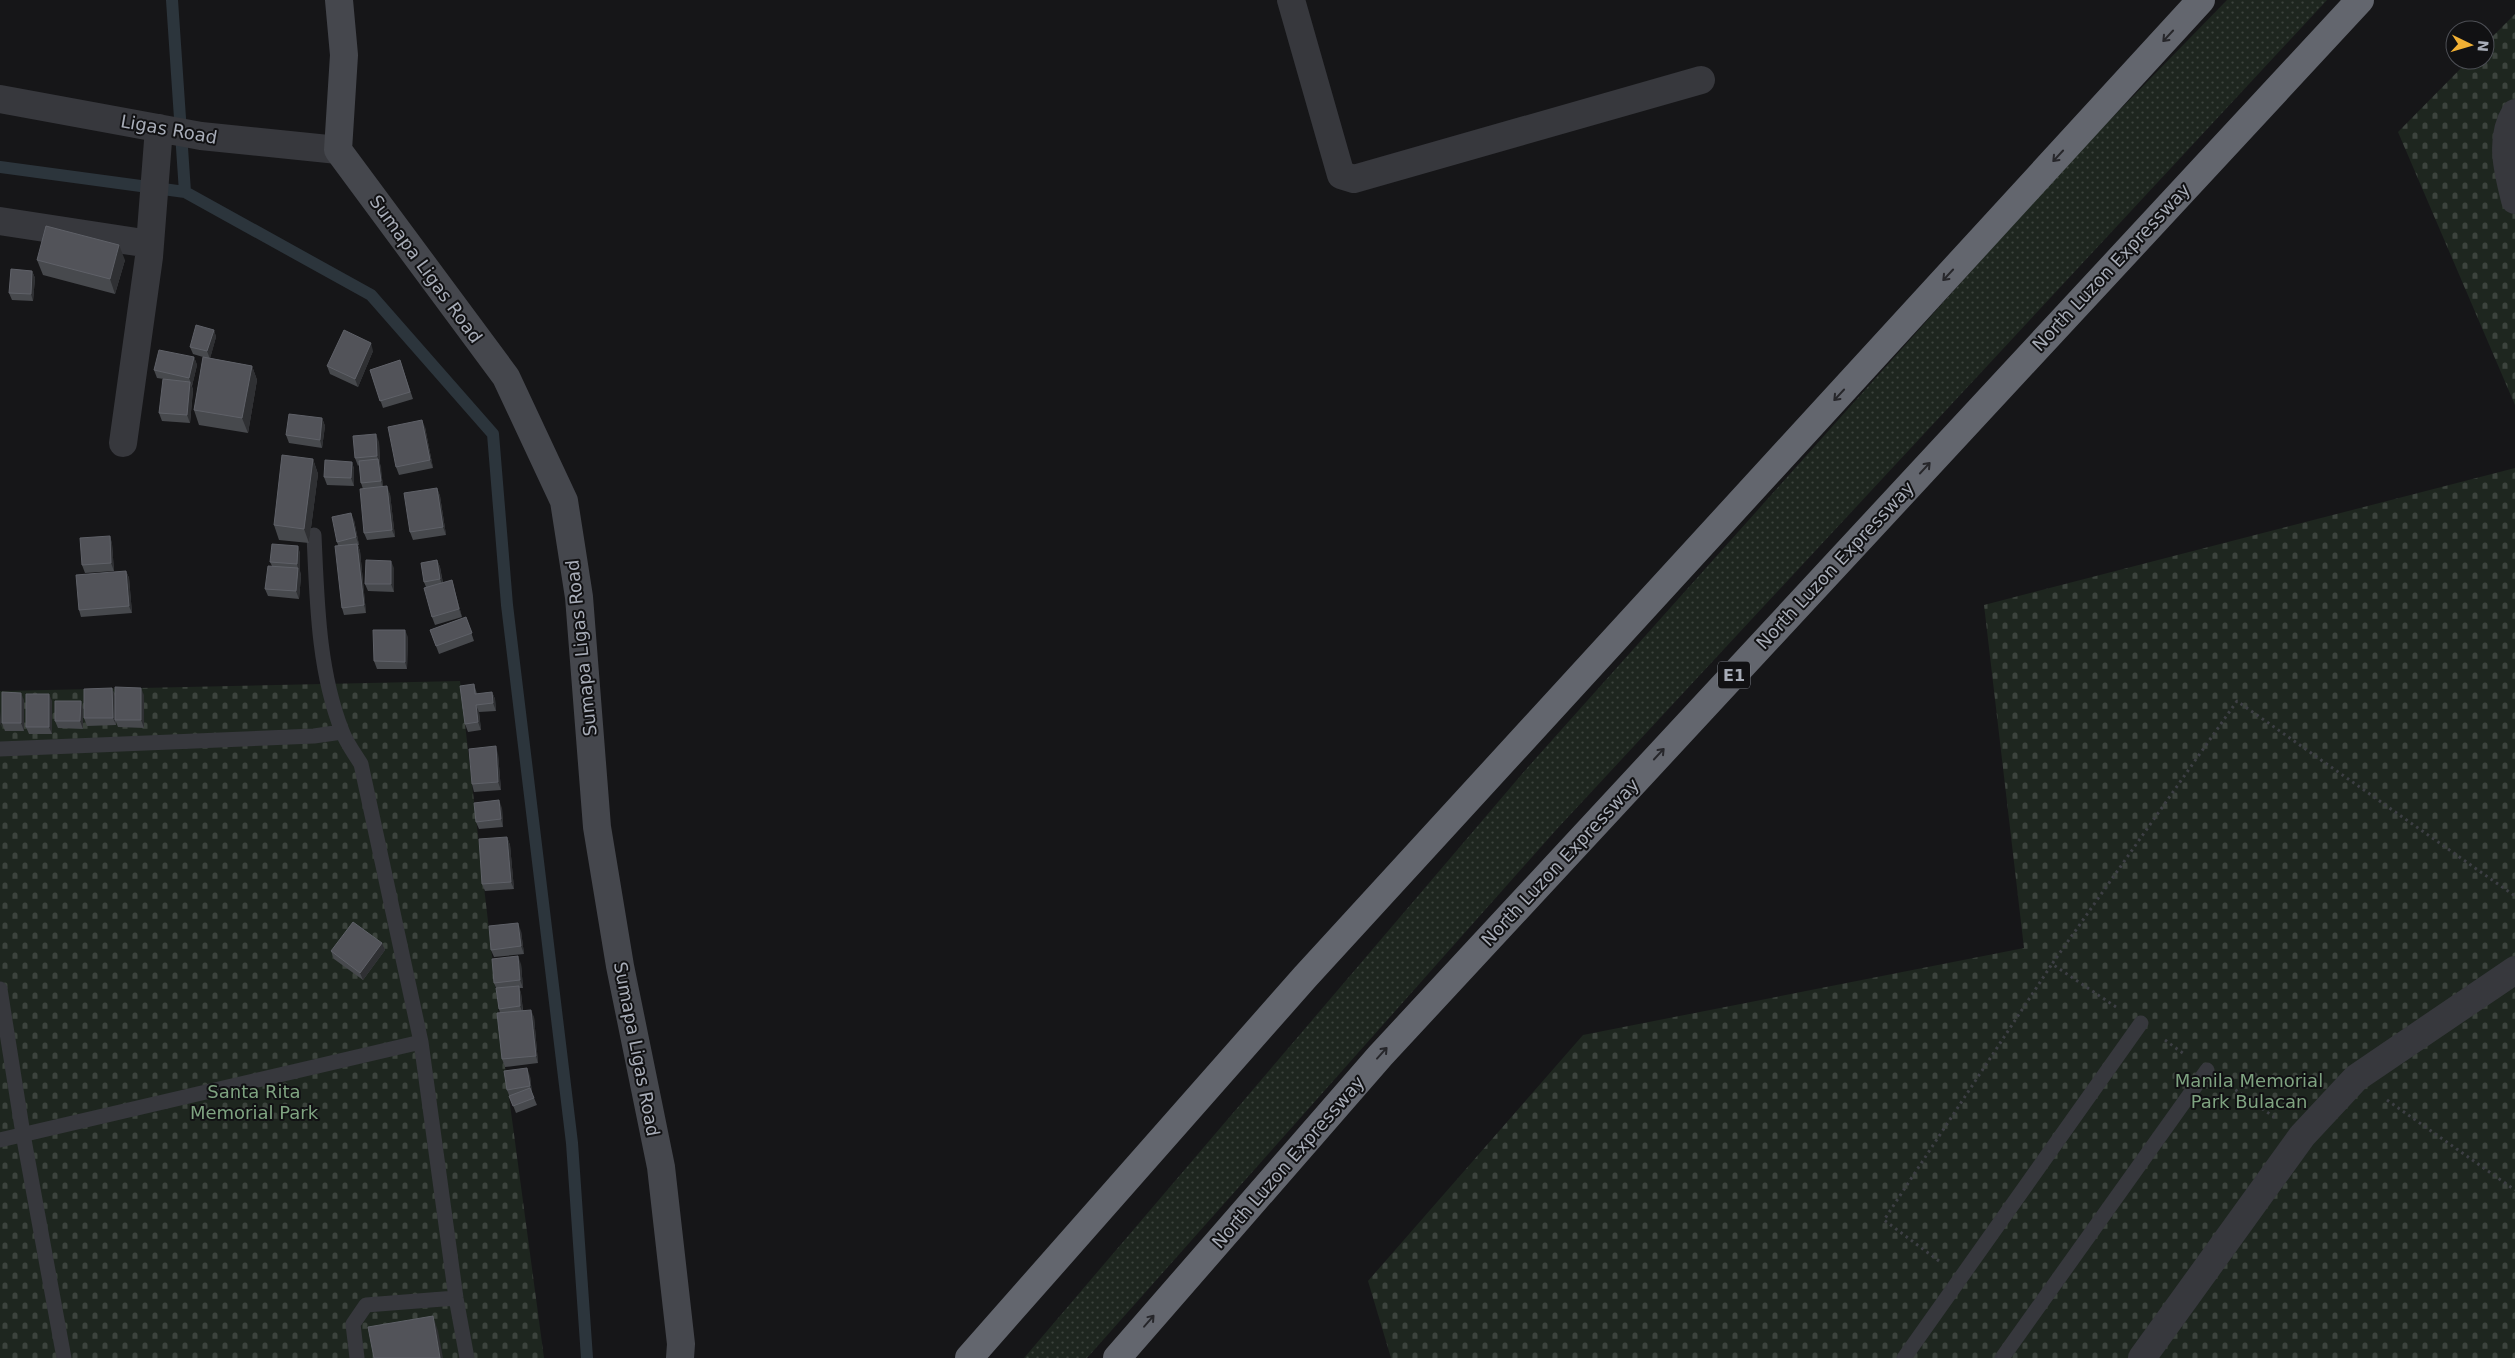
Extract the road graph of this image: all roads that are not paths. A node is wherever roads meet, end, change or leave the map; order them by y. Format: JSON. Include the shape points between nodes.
{"nodes":[{"id":1,"x":339,"y":0,"type":"edge"},
{"id":2,"x":1291,"y":0,"type":"edge"},
{"id":3,"x":2201,"y":0,"type":"edge"},
{"id":4,"x":2360,"y":0,"type":"edge"},
{"id":5,"x":1701,"y":80,"type":"dead end"},
{"id":6,"x":0,"y":98,"type":"edge"},
{"id":7,"x":2515,"y":113,"type":"edge"},
{"id":8,"x":158,"y":140,"type":"junction"},
{"id":9,"x":338,"y":150,"type":"junction"},
{"id":10,"x":2515,"y":200,"type":"edge"},
{"id":11,"x":0,"y":221,"type":"edge"},
{"id":12,"x":150,"y":244,"type":"junction"},
{"id":13,"x":123,"y":443,"type":"dead end"},
{"id":14,"x":314,"y":536,"type":"dead end"},
{"id":15,"x":342,"y":732,"type":"junction"},
{"id":16,"x":0,"y":749,"type":"edge"},
{"id":17,"x":2515,"y":970,"type":"edge"},
{"id":18,"x":0,"y":989,"type":"edge"},
{"id":19,"x":2141,"y":1023,"type":"road end"},
{"id":20,"x":421,"y":1042,"type":"junction"},
{"id":21,"x":2207,"y":1070,"type":"dead end"},
{"id":22,"x":23,"y":1134,"type":"junction"},
{"id":23,"x":0,"y":1140,"type":"edge"},
{"id":24,"x":456,"y":1298,"type":"junction"},
{"id":25,"x":64,"y":1358,"type":"edge"},
{"id":26,"x":357,"y":1358,"type":"edge"},
{"id":27,"x":467,"y":1358,"type":"edge"},
{"id":28,"x":680,"y":1358,"type":"edge"},
{"id":29,"x":969,"y":1358,"type":"edge"},
{"id":30,"x":1117,"y":1358,"type":"edge"},
{"id":31,"x":1904,"y":1358,"type":"edge"},
{"id":32,"x":2002,"y":1358,"type":"edge"},
{"id":33,"x":2142,"y":1358,"type":"edge"}],
"edges":[{"from":1,"to":9,"type":"main road","via":[[344,55]]},
{"from":2,"to":5,"type":"street","via":[[1341,175],[1354,179]]},
{"from":3,"to":29,"type":"highway","one_way":true,"via":[[1305,977]]},
{"from":30,"to":4,"type":"highway","name":"North Luzon Expressway","number":"E1","one_way":true,"via":[[1380,1056]]},
{"from":6,"to":8,"type":"street","name":"Ligas Road"},
{"from":7,"to":10,"type":"street","via":[[2509,122],[2506,163]]},
{"from":8,"to":9,"type":"street","name":"Ligas Road","via":[[201,136]]},
{"from":8,"to":12,"type":"street"},
{"from":9,"to":28,"type":"main road","name":"Sumapa Ligas Road","via":[[506,377],[564,501],[579,598],[597,827],[620,966],[661,1167],[682,1344]]},
{"from":11,"to":12,"type":"street"},
{"from":12,"to":13,"type":"street"},
{"from":14,"to":15,"type":"lane","via":[[317,601],[328,684]]},
{"from":15,"to":16,"type":"lane","via":[[314,736]]},
{"from":15,"to":20,"type":"lane","via":[[360,764]]},
{"from":17,"to":33,"type":"street","via":[[2356,1078],[2302,1136]]},
{"from":18,"to":22,"type":"lane"},
{"from":19,"to":31,"type":"lane"},
{"from":20,"to":22,"type":"lane"},
{"from":20,"to":24,"type":"lane"},
{"from":21,"to":32,"type":"lane"},
{"from":22,"to":23,"type":"lane"},
{"from":22,"to":25,"type":"lane"},
{"from":24,"to":26,"type":"lane","via":[[366,1304],[353,1324]]},
{"from":24,"to":27,"type":"lane"}]}
